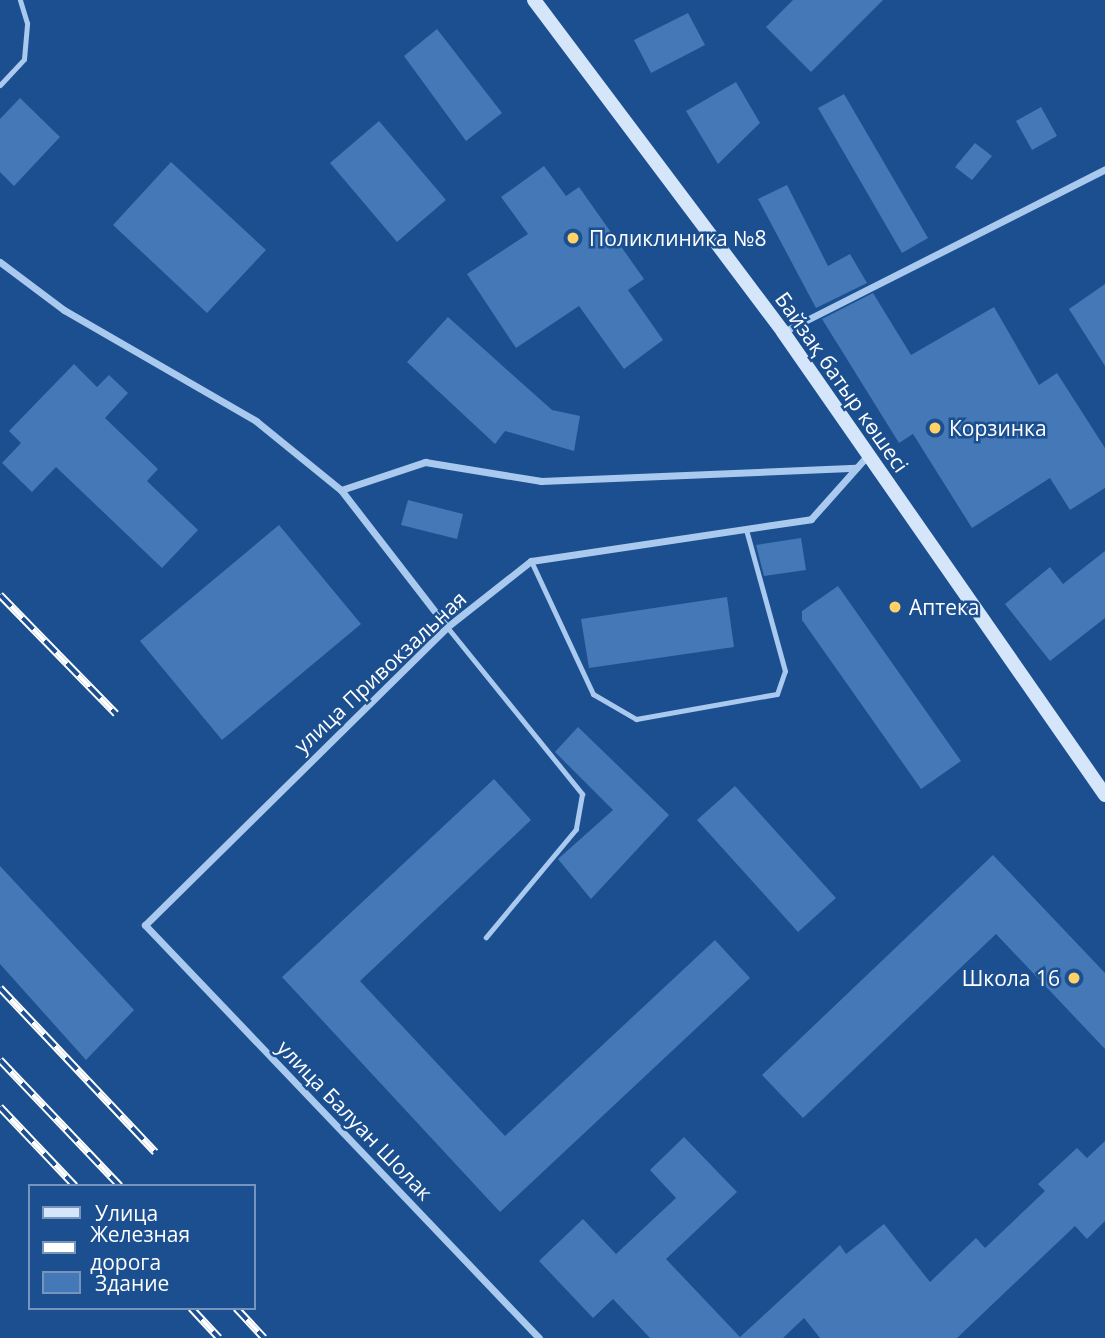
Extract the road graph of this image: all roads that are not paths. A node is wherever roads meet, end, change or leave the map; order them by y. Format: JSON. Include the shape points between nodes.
{"nodes":[{"id":1,"x":20,"y":0,"type":"edge"},
{"id":2,"x":537,"y":1,"type":"edge"},
{"id":3,"x":0,"y":85,"type":"edge"},
{"id":4,"x":1105,"y":169,"type":"edge"},
{"id":5,"x":0,"y":262,"type":"edge"},
{"id":6,"x":783,"y":332,"type":"junction"},
{"id":7,"x":868,"y":455,"type":"junction"},
{"id":8,"x":856,"y":468,"type":"junction"},
{"id":9,"x":341,"y":489,"type":"junction"},
{"id":10,"x":746,"y":529,"type":"junction"},
{"id":11,"x":531,"y":561,"type":"junction"},
{"id":12,"x":447,"y":627,"type":"junction"},
{"id":13,"x":1105,"y":795,"type":"edge"},
{"id":14,"x":145,"y":925,"type":"joint"},
{"id":15,"x":486,"y":937,"type":"dead end"},
{"id":16,"x":539,"y":1338,"type":"edge"}],
"edges":[{"from":1,"to":3,"type":"lane","via":[[27,23],[24,59]]},
{"from":2,"to":6,"type":"main road","name":"Байзақ батыр көшесі"},
{"from":4,"to":6,"type":"street"},
{"from":5,"to":9,"type":"street","via":[[65,310],[256,421]]},
{"from":6,"to":7,"type":"main road","name":"Байзақ батыр көшесі"},
{"from":7,"to":8,"type":"street","name":"улица Привокзальная"},
{"from":7,"to":13,"type":"main road","name":"Байзақ батыр көшесі"},
{"from":8,"to":9,"type":"street","via":[[541,481],[425,462]]},
{"from":8,"to":10,"type":"street","name":"улица Привокзальная","via":[[811,519]]},
{"from":9,"to":12,"type":"street"},
{"from":10,"to":11,"type":"street","name":"улица Привокзальная"},
{"from":10,"to":11,"type":"lane","via":[[785,671],[777,694],[636,719],[593,694]]},
{"from":11,"to":12,"type":"street","name":"улица Привокзальная"},
{"from":12,"to":14,"type":"street","name":"улица Привокзальная"},
{"from":12,"to":15,"type":"lane","via":[[582,794],[576,829]]},
{"from":14,"to":16,"type":"street","name":"улица Балуан Шолак"}]}
